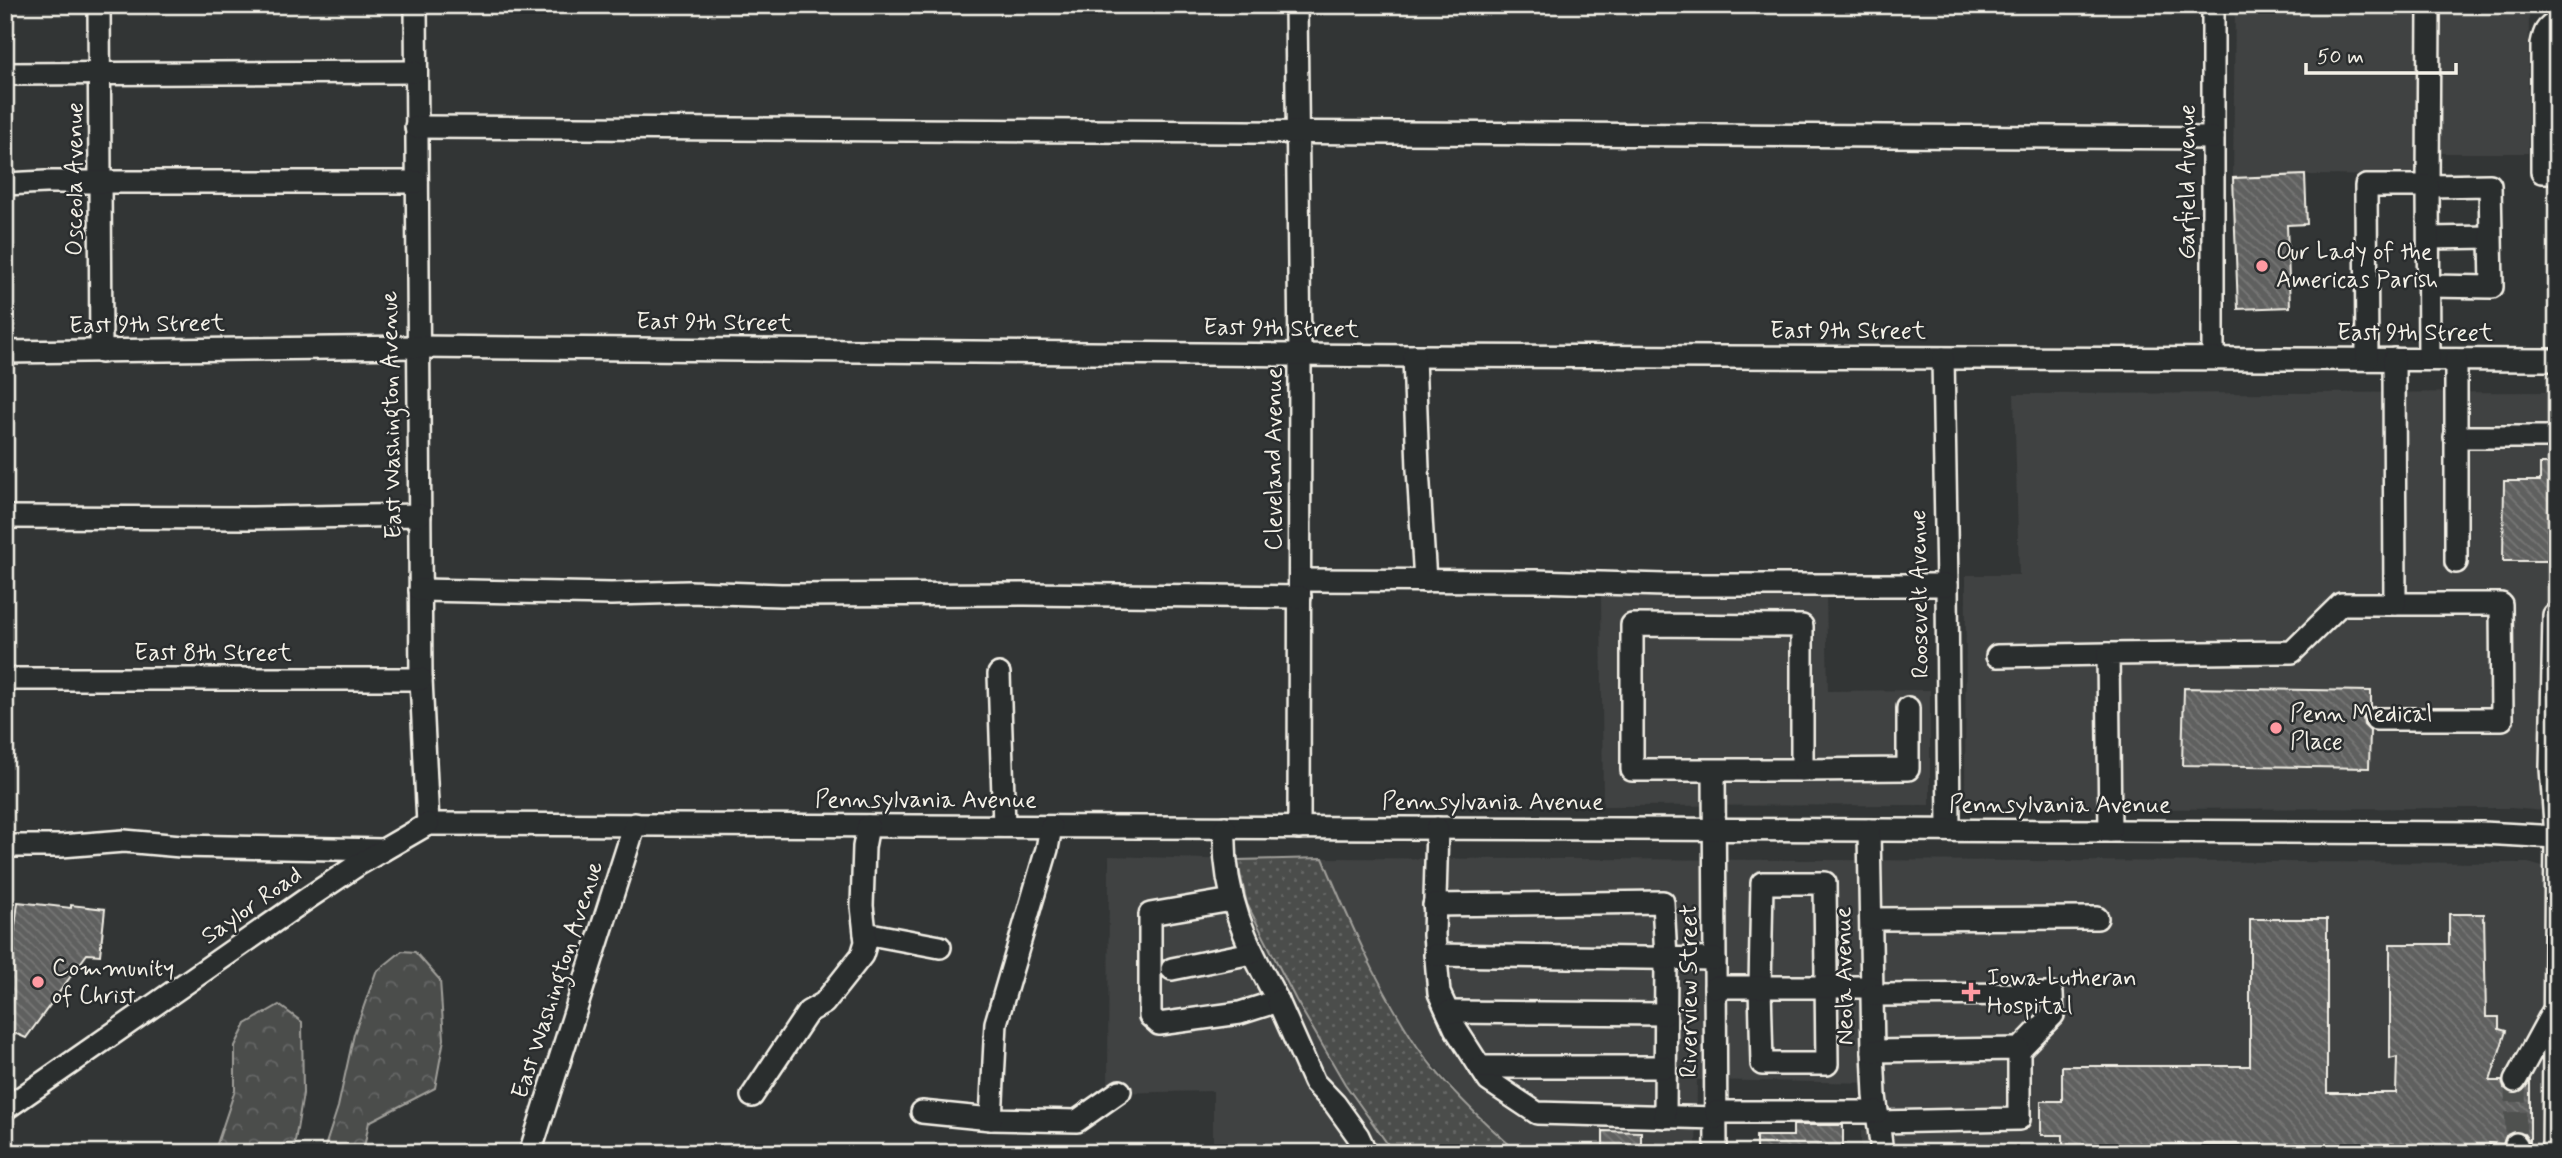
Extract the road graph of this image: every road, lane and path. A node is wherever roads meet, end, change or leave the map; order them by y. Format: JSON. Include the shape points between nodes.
{"nodes":[{"id":1,"x":99,"y":5,"type":"edge"},
{"id":2,"x":416,"y":5,"type":"edge"},
{"id":3,"x":1296,"y":5,"type":"edge"},
{"id":4,"x":2213,"y":5,"type":"edge"},
{"id":5,"x":2429,"y":5,"type":"edge"},
{"id":6,"x":2557,"y":22,"type":"edge"},
{"id":7,"x":100,"y":72,"type":"junction"},
{"id":8,"x":415,"y":72,"type":"junction"},
{"id":9,"x":5,"y":74,"type":"edge"},
{"id":10,"x":416,"y":127,"type":"junction"},
{"id":11,"x":1296,"y":133,"type":"junction"},
{"id":12,"x":2213,"y":138,"type":"junction"},
{"id":13,"x":2557,"y":172,"type":"edge"},
{"id":14,"x":102,"y":182,"type":"junction"},
{"id":15,"x":417,"y":182,"type":"junction"},
{"id":16,"x":5,"y":184,"type":"edge"},
{"id":17,"x":2428,"y":186,"type":"junction"},
{"id":18,"x":2490,"y":237,"type":"junction"},
{"id":19,"x":2429,"y":238,"type":"junction"},
{"id":20,"x":2429,"y":286,"type":"junction"},
{"id":21,"x":418,"y":347,"type":"junction"},
{"id":22,"x":5,"y":352,"type":"edge"},
{"id":23,"x":102,"y":352,"type":"junction"},
{"id":24,"x":1300,"y":355,"type":"junction"},
{"id":25,"x":1414,"y":356,"type":"junction"},
{"id":26,"x":1943,"y":358,"type":"junction"},
{"id":27,"x":2213,"y":358,"type":"junction"},
{"id":28,"x":2367,"y":359,"type":"junction"},
{"id":29,"x":2394,"y":359,"type":"junction"},
{"id":30,"x":2429,"y":359,"type":"junction"},
{"id":31,"x":2456,"y":360,"type":"junction"},
{"id":32,"x":2557,"y":360,"type":"edge"},
{"id":33,"x":2455,"y":437,"type":"junction"},
{"id":34,"x":2557,"y":437,"type":"edge"},
{"id":35,"x":420,"y":515,"type":"junction"},
{"id":36,"x":5,"y":517,"type":"edge"},
{"id":37,"x":2456,"y":562,"type":"dead end"},
{"id":38,"x":1425,"y":581,"type":"junction"},
{"id":39,"x":1948,"y":585,"type":"junction"},
{"id":40,"x":1300,"y":589,"type":"junction"},
{"id":41,"x":421,"y":590,"type":"junction"},
{"id":42,"x":2395,"y":604,"type":"junction"},
{"id":43,"x":2557,"y":615,"type":"edge"},
{"id":44,"x":2108,"y":654,"type":"junction"},
{"id":45,"x":1997,"y":656,"type":"dead end"},
{"id":46,"x":999,"y":674,"type":"dead end"},
{"id":47,"x":5,"y":679,"type":"edge"},
{"id":48,"x":421,"y":680,"type":"junction"},
{"id":49,"x":2555,"y":692,"type":"edge"},
{"id":50,"x":1908,"y":708,"type":"dead end"},
{"id":51,"x":2376,"y":719,"type":"dead end"},
{"id":52,"x":2554,"y":751,"type":"edge"},
{"id":53,"x":1714,"y":770,"type":"junction"},
{"id":54,"x":1802,"y":770,"type":"junction"},
{"id":55,"x":429,"y":824,"type":"junction"},
{"id":56,"x":635,"y":824,"type":"junction"},
{"id":57,"x":868,"y":826,"type":"junction"},
{"id":58,"x":1004,"y":826,"type":"junction"},
{"id":59,"x":1051,"y":827,"type":"junction"},
{"id":60,"x":1225,"y":827,"type":"junction"},
{"id":61,"x":1299,"y":828,"type":"junction"},
{"id":62,"x":1437,"y":828,"type":"junction"},
{"id":63,"x":1714,"y":828,"type":"junction"},
{"id":64,"x":1869,"y":830,"type":"junction"},
{"id":65,"x":1948,"y":830,"type":"junction"},
{"id":66,"x":2110,"y":831,"type":"junction"},
{"id":67,"x":2556,"y":837,"type":"edge"},
{"id":68,"x":5,"y":846,"type":"edge"},
{"id":69,"x":385,"y":850,"type":"junction"},
{"id":70,"x":1232,"y":900,"type":"junction"},
{"id":71,"x":1434,"y":905,"type":"junction"},
{"id":72,"x":2097,"y":918,"type":"dead end"},
{"id":73,"x":1871,"y":919,"type":"junction"},
{"id":74,"x":865,"y":933,"type":"junction"},
{"id":75,"x":940,"y":947,"type":"dead end"},
{"id":76,"x":1252,"y":953,"type":"junction"},
{"id":77,"x":1436,"y":955,"type":"junction"},
{"id":78,"x":1666,"y":958,"type":"junction"},
{"id":79,"x":1715,"y":959,"type":"junction"},
{"id":80,"x":1172,"y":969,"type":"dead end"},
{"id":81,"x":1715,"y":987,"type":"junction"},
{"id":82,"x":1760,"y":987,"type":"junction"},
{"id":83,"x":1827,"y":987,"type":"junction"},
{"id":84,"x":1872,"y":991,"type":"junction"},
{"id":85,"x":1278,"y":1001,"type":"junction"},
{"id":86,"x":2554,"y":1008,"type":"junction"},
{"id":87,"x":1448,"y":1012,"type":"junction"},
{"id":88,"x":1665,"y":1014,"type":"junction"},
{"id":89,"x":2019,"y":1050,"type":"junction"},
{"id":90,"x":1872,"y":1052,"type":"junction"},
{"id":91,"x":1480,"y":1067,"type":"junction"},
{"id":92,"x":1665,"y":1067,"type":"junction"},
{"id":93,"x":2515,"y":1081,"type":"tunnel mouth"},
{"id":94,"x":1121,"y":1091,"type":"dead end"},
{"id":95,"x":752,"y":1096,"type":"dead end"},
{"id":96,"x":5,"y":1109,"type":"edge"},
{"id":97,"x":922,"y":1112,"type":"dead end"},
{"id":98,"x":1716,"y":1115,"type":"junction"},
{"id":99,"x":1665,"y":1116,"type":"junction"},
{"id":100,"x":1878,"y":1117,"type":"junction"},
{"id":101,"x":991,"y":1119,"type":"junction"},
{"id":102,"x":530,"y":1153,"type":"edge"},
{"id":103,"x":1366,"y":1153,"type":"edge"},
{"id":104,"x":1716,"y":1153,"type":"edge"},
{"id":105,"x":1882,"y":1153,"type":"edge"},
{"id":106,"x":2553,"y":1153,"type":"edge"}],
"edges":[{"from":1,"to":7,"type":"street","name":"Osceola Avenue"},
{"from":2,"to":8,"type":"street","name":"East Washington Avenue"},
{"from":3,"to":11,"type":"street","name":"Cleveland Avenue"},
{"from":4,"to":12,"type":"street","name":"Garfield Avenue"},
{"from":5,"to":17,"type":"street"},
{"from":6,"to":13,"type":"street","via":[[2549,25],[2542,44],[2542,172]]},
{"from":7,"to":8,"type":"street"},
{"from":7,"to":9,"type":"street"},
{"from":7,"to":14,"type":"street","name":"Osceola Avenue"},
{"from":8,"to":10,"type":"street","name":"East Washington Avenue"},
{"from":10,"to":11,"type":"street"},
{"from":10,"to":15,"type":"street","name":"East Washington Avenue"},
{"from":11,"to":12,"type":"street"},
{"from":11,"to":24,"type":"street","name":"Cleveland Avenue"},
{"from":12,"to":27,"type":"street","name":"Garfield Avenue"},
{"from":14,"to":15,"type":"street"},
{"from":14,"to":16,"type":"street"},
{"from":14,"to":23,"type":"street","name":"Osceola Avenue"},
{"from":15,"to":21,"type":"street","name":"East Washington Avenue"},
{"from":17,"to":18,"type":"street","via":[[2490,185]]},
{"from":17,"to":19,"type":"street"},
{"from":17,"to":28,"type":"street","via":[[2366,186]]},
{"from":18,"to":19,"type":"street"},
{"from":18,"to":20,"type":"street","via":[[2492,287]]},
{"from":19,"to":20,"type":"street"},
{"from":20,"to":30,"type":"street"},
{"from":21,"to":23,"type":"street","name":"East 9th Street"},
{"from":21,"to":24,"type":"street","name":"East 9th Street"},
{"from":21,"to":35,"type":"street","name":"East Washington Avenue"},
{"from":22,"to":23,"type":"street","name":"East 9th Street"},
{"from":24,"to":25,"type":"street","name":"East 9th Street"},
{"from":24,"to":40,"type":"street","name":"Cleveland Avenue"},
{"from":25,"to":26,"type":"street","name":"East 9th Street"},
{"from":25,"to":38,"type":"street"},
{"from":26,"to":27,"type":"street","name":"East 9th Street"},
{"from":26,"to":39,"type":"street","name":"Roosevelt Avenue"},
{"from":27,"to":28,"type":"street","name":"East 9th Street"},
{"from":28,"to":29,"type":"street","name":"East 9th Street"},
{"from":29,"to":30,"type":"street","name":"East 9th Street"},
{"from":29,"to":42,"type":"street"},
{"from":30,"to":31,"type":"street","name":"East 9th Street"},
{"from":31,"to":32,"type":"street","name":"East 9th Street"},
{"from":31,"to":33,"type":"street"},
{"from":33,"to":34,"type":"street"},
{"from":33,"to":37,"type":"street"},
{"from":35,"to":36,"type":"street"},
{"from":35,"to":41,"type":"street","name":"East Washington Avenue"},
{"from":38,"to":39,"type":"street"},
{"from":38,"to":40,"type":"street"},
{"from":39,"to":65,"type":"street","name":"Roosevelt Avenue"},
{"from":40,"to":41,"type":"street","via":[[781,595]]},
{"from":40,"to":61,"type":"street","name":"Cleveland Avenue"},
{"from":41,"to":48,"type":"street","name":"East Washington Avenue"},
{"from":42,"to":44,"type":"street","via":[[2342,604],[2292,652]]},
{"from":42,"to":51,"type":"street","via":[[2501,604],[2502,719]]},
{"from":43,"to":49,"type":"street"},
{"from":44,"to":45,"type":"street"},
{"from":44,"to":66,"type":"street"},
{"from":46,"to":58,"type":"street"},
{"from":47,"to":48,"type":"street","name":"East 8th Street"},
{"from":48,"to":55,"type":"street","name":"East Washington Avenue"},
{"from":49,"to":52,"type":"street"},
{"from":50,"to":54,"type":"street","via":[[1908,769]]},
{"from":52,"to":67,"type":"street"},
{"from":53,"to":54,"type":"street"},
{"from":53,"to":54,"type":"street","via":[[1632,770],[1632,625],[1802,625]]},
{"from":53,"to":63,"type":"street","name":"Riverview Street"},
{"from":55,"to":56,"type":"street","name":"Pennsylvania Avenue"},
{"from":55,"to":69,"type":"street","name":"Saylor Road"},
{"from":56,"to":57,"type":"street","name":"Pennsylvania Avenue"},
{"from":56,"to":102,"type":"street","name":"East Washington Avenue"},
{"from":57,"to":58,"type":"street","name":"Pennsylvania Avenue"},
{"from":57,"to":74,"type":"street","via":[[862,906]]},
{"from":58,"to":59,"type":"street","name":"Pennsylvania Avenue"},
{"from":59,"to":60,"type":"street","name":"Pennsylvania Avenue"},
{"from":59,"to":101,"type":"street","via":[[996,1023]]},
{"from":60,"to":61,"type":"street","name":"Pennsylvania Avenue"},
{"from":60,"to":70,"type":"street"},
{"from":61,"to":62,"type":"street","name":"Pennsylvania Avenue"},
{"from":62,"to":63,"type":"street","name":"Pennsylvania Avenue"},
{"from":62,"to":71,"type":"street"},
{"from":63,"to":64,"type":"street","name":"Pennsylvania Avenue"},
{"from":63,"to":79,"type":"street","name":"Riverview Street"},
{"from":64,"to":65,"type":"street","name":"Pennsylvania Avenue"},
{"from":64,"to":73,"type":"street","name":"Neola Avenue"},
{"from":65,"to":66,"type":"street","name":"Pennsylvania Avenue"},
{"from":66,"to":67,"type":"street","name":"Pennsylvania Avenue"},
{"from":67,"to":86,"type":"street"},
{"from":68,"to":69,"type":"street","via":[[124,841]]},
{"from":69,"to":96,"type":"street","name":"Saylor Road"},
{"from":70,"to":76,"type":"street"},
{"from":70,"to":85,"type":"street","via":[[1150,914],[1150,1016],[1158,1024],[1240,1013]]},
{"from":71,"to":77,"type":"street"},
{"from":71,"to":78,"type":"street","via":[[1662,902]]},
{"from":72,"to":73,"type":"street"},
{"from":73,"to":84,"type":"street","name":"Neola Avenue"},
{"from":74,"to":75,"type":"street"},
{"from":74,"to":95,"type":"street","via":[[862,955],[824,1003],[808,1012]]},
{"from":76,"to":80,"type":"street"},
{"from":76,"to":85,"type":"street"},
{"from":77,"to":78,"type":"street"},
{"from":77,"to":87,"type":"street","via":[[1439,993]]},
{"from":78,"to":79,"type":"street"},
{"from":78,"to":88,"type":"street"},
{"from":79,"to":81,"type":"street","name":"Riverview Street"},
{"from":81,"to":82,"type":"street"},
{"from":81,"to":98,"type":"street","name":"Riverview Street"},
{"from":82,"to":83,"type":"street"},
{"from":82,"to":83,"type":"street","via":[[1762,1064],[1827,1064]]},
{"from":82,"to":83,"type":"street","via":[[1762,883],[1825,883]]},
{"from":83,"to":84,"type":"street"},
{"from":84,"to":89,"type":"street","via":[[2052,994],[2053,1015]]},
{"from":84,"to":90,"type":"street","name":"Neola Avenue"},
{"from":85,"to":103,"type":"street","via":[[1314,1082],[1335,1104]]},
{"from":86,"to":93,"type":"street"},
{"from":86,"to":106,"type":"street"},
{"from":87,"to":88,"type":"street"},
{"from":87,"to":91,"type":"street"},
{"from":88,"to":92,"type":"street"},
{"from":89,"to":90,"type":"street"},
{"from":89,"to":100,"type":"street","via":[[2019,1119]]},
{"from":90,"to":100,"type":"street","name":"Neola Avenue"},
{"from":91,"to":92,"type":"street"},
{"from":91,"to":99,"type":"street","via":[[1489,1081],[1537,1113]]},
{"from":92,"to":99,"type":"street"},
{"from":94,"to":101,"type":"street","via":[[1077,1121]]},
{"from":97,"to":101,"type":"street"},
{"from":98,"to":99,"type":"street"},
{"from":98,"to":100,"type":"street"},
{"from":98,"to":104,"type":"street","name":"Riverview Street"},
{"from":100,"to":105,"type":"street","name":"Neola Avenue"}]}
